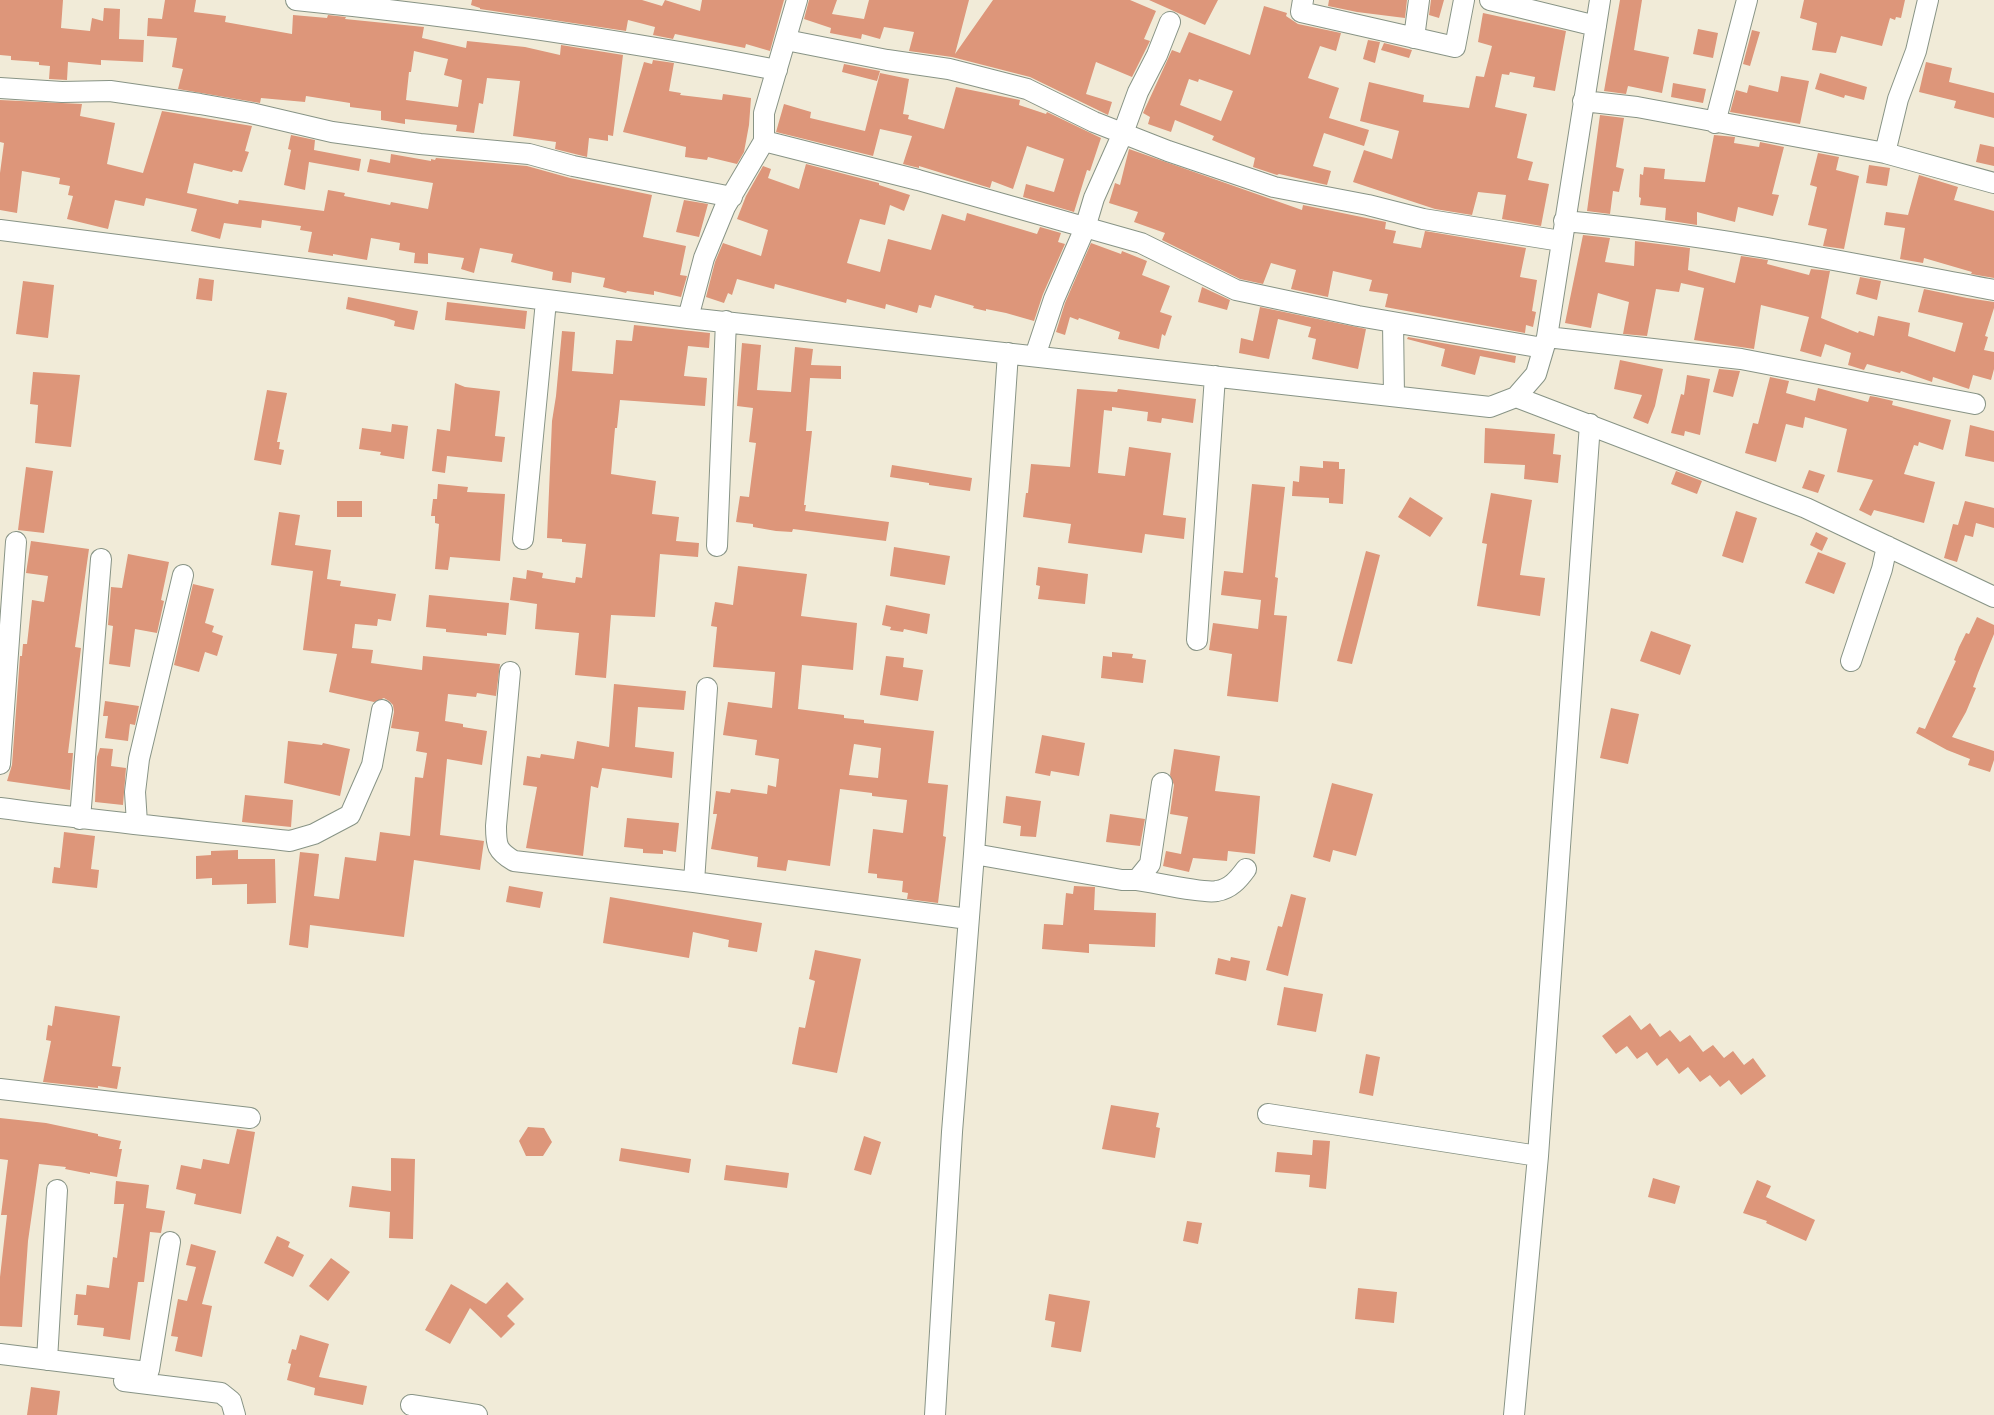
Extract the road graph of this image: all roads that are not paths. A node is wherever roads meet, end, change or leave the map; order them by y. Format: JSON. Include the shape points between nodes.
{"nodes":[{"id":1,"x":296,"y":0,"type":"edge"},
{"id":2,"x":797,"y":0,"type":"edge"},
{"id":3,"x":1302,"y":0,"type":"edge"},
{"id":4,"x":1419,"y":0,"type":"edge"},
{"id":5,"x":1464,"y":0,"type":"edge"},
{"id":6,"x":1491,"y":0,"type":"edge"},
{"id":7,"x":1600,"y":0,"type":"edge"},
{"id":8,"x":1747,"y":0,"type":"edge"},
{"id":9,"x":1928,"y":0,"type":"edge"},
{"id":10,"x":1170,"y":22,"type":"dead end"},
{"id":11,"x":1596,"y":26,"type":"junction"},
{"id":12,"x":1414,"y":38,"type":"junction"},
{"id":13,"x":786,"y":40,"type":"junction"},
{"id":14,"x":777,"y":70,"type":"junction"},
{"id":15,"x":0,"y":88,"type":"edge"},
{"id":16,"x":1583,"y":101,"type":"junction"},
{"id":17,"x":1715,"y":123,"type":"junction"},
{"id":18,"x":1123,"y":133,"type":"junction"},
{"id":19,"x":764,"y":141,"type":"junction"},
{"id":20,"x":1885,"y":153,"type":"junction"},
{"id":21,"x":1994,"y":183,"type":"edge"},
{"id":22,"x":732,"y":197,"type":"junction"},
{"id":23,"x":1564,"y":221,"type":"junction"},
{"id":24,"x":1085,"y":228,"type":"junction"},
{"id":25,"x":0,"y":230,"type":"edge"},
{"id":26,"x":1561,"y":241,"type":"junction"},
{"id":27,"x":1994,"y":290,"type":"edge"},
{"id":28,"x":546,"y":301,"type":"junction"},
{"id":29,"x":688,"y":318,"type":"junction"},
{"id":30,"x":726,"y":321,"type":"junction"},
{"id":31,"x":1393,"y":322,"type":"junction"},
{"id":32,"x":1545,"y":343,"type":"junction"},
{"id":33,"x":1008,"y":353,"type":"junction"},
{"id":34,"x":1035,"y":356,"type":"junction"},
{"id":35,"x":1215,"y":376,"type":"junction"},
{"id":36,"x":1394,"y":396,"type":"junction"},
{"id":37,"x":1516,"y":397,"type":"junction"},
{"id":38,"x":1975,"y":404,"type":"dead end"},
{"id":39,"x":1590,"y":424,"type":"junction"},
{"id":40,"x":523,"y":539,"type":"dead end"},
{"id":41,"x":16,"y":542,"type":"dead end"},
{"id":42,"x":717,"y":546,"type":"dead end"},
{"id":43,"x":1887,"y":546,"type":"junction"},
{"id":44,"x":101,"y":559,"type":"dead end"},
{"id":45,"x":183,"y":575,"type":"dead end"},
{"id":46,"x":1994,"y":597,"type":"edge"},
{"id":47,"x":1197,"y":640,"type":"dead end"},
{"id":48,"x":1851,"y":661,"type":"dead end"},
{"id":49,"x":510,"y":672,"type":"dead end"},
{"id":50,"x":707,"y":688,"type":"dead end"},
{"id":51,"x":382,"y":710,"type":"dead end"},
{"id":52,"x":0,"y":764,"type":"edge"},
{"id":53,"x":1162,"y":783,"type":"dead end"},
{"id":54,"x":0,"y":808,"type":"edge"},
{"id":55,"x":80,"y":819,"type":"junction"},
{"id":56,"x":137,"y":823,"type":"junction"},
{"id":57,"x":974,"y":855,"type":"junction"},
{"id":58,"x":1246,"y":869,"type":"dead end"},
{"id":59,"x":1137,"y":880,"type":"junction"},
{"id":60,"x":694,"y":882,"type":"junction"},
{"id":61,"x":968,"y":918,"type":"junction"},
{"id":62,"x":0,"y":1089,"type":"edge"},
{"id":63,"x":1268,"y":1114,"type":"dead end"},
{"id":64,"x":250,"y":1118,"type":"dead end"},
{"id":65,"x":1538,"y":1156,"type":"junction"},
{"id":66,"x":57,"y":1190,"type":"dead end"},
{"id":67,"x":170,"y":1242,"type":"dead end"},
{"id":68,"x":0,"y":1354,"type":"edge"},
{"id":69,"x":43,"y":1359,"type":"junction"},
{"id":70,"x":411,"y":1405,"type":"dead end"},
{"id":71,"x":235,"y":1415,"type":"edge"},
{"id":72,"x":477,"y":1415,"type":"edge"},
{"id":73,"x":935,"y":1415,"type":"edge"},
{"id":74,"x":1514,"y":1415,"type":"edge"}],
"edges":[{"from":1,"to":14,"type":"street","via":[[670,49]]},
{"from":2,"to":13,"type":"street"},
{"from":3,"to":12,"type":"street","via":[[1301,12]]},
{"from":4,"to":12,"type":"street"},
{"from":5,"to":12,"type":"street","via":[[1455,47]]},
{"from":6,"to":11,"type":"street"},
{"from":7,"to":11,"type":"street"},
{"from":8,"to":17,"type":"street"},
{"from":9,"to":20,"type":"street"},
{"from":10,"to":18,"type":"street"},
{"from":11,"to":16,"type":"street"},
{"from":13,"to":14,"type":"street"},
{"from":13,"to":18,"type":"street","via":[[949,69],[1027,89]]},
{"from":14,"to":19,"type":"street","via":[[764,113]]},
{"from":15,"to":22,"type":"street","via":[[110,91],[167,99],[332,132],[529,154]]},
{"from":16,"to":17,"type":"street"},
{"from":16,"to":23,"type":"street"},
{"from":17,"to":20,"type":"street"},
{"from":18,"to":24,"type":"street"},
{"from":18,"to":26,"type":"street","via":[[1274,187],[1423,219]]},
{"from":19,"to":22,"type":"street"},
{"from":19,"to":24,"type":"street"},
{"from":20,"to":21,"type":"street"},
{"from":22,"to":29,"type":"street","via":[[704,258]]},
{"from":23,"to":26,"type":"street"},
{"from":23,"to":27,"type":"street","via":[[1757,246]]},
{"from":24,"to":31,"type":"street","via":[[1141,243],[1236,290]]},
{"from":24,"to":34,"type":"street","via":[[1054,299]]},
{"from":25,"to":28,"type":"street"},
{"from":26,"to":32,"type":"street"},
{"from":28,"to":29,"type":"street"},
{"from":28,"to":40,"type":"street"},
{"from":29,"to":30,"type":"street"},
{"from":30,"to":33,"type":"street"},
{"from":30,"to":42,"type":"street"},
{"from":31,"to":32,"type":"street"},
{"from":31,"to":36,"type":"street"},
{"from":32,"to":37,"type":"street","via":[[1536,374]]},
{"from":32,"to":38,"type":"street","via":[[1741,359]]},
{"from":33,"to":34,"type":"street"},
{"from":33,"to":57,"type":"street"},
{"from":34,"to":35,"type":"street"},
{"from":35,"to":36,"type":"street"},
{"from":35,"to":47,"type":"street"},
{"from":36,"to":37,"type":"street","via":[[1490,407]]},
{"from":37,"to":39,"type":"street"},
{"from":39,"to":43,"type":"street","via":[[1806,508]]},
{"from":39,"to":65,"type":"street"},
{"from":41,"to":52,"type":"street"},
{"from":43,"to":46,"type":"street"},
{"from":43,"to":48,"type":"street"},
{"from":44,"to":55,"type":"street"},
{"from":45,"to":56,"type":"street","via":[[139,759]]},
{"from":49,"to":60,"type":"street","via":[[496,826],[496,843],[503,855],[514,861]]},
{"from":50,"to":60,"type":"street"},
{"from":51,"to":56,"type":"street","via":[[372,765],[350,815],[314,834],[290,841]]},
{"from":53,"to":59,"type":"street","via":[[1150,864]]},
{"from":54,"to":55,"type":"street"},
{"from":55,"to":56,"type":"street"},
{"from":57,"to":59,"type":"street"},
{"from":57,"to":61,"type":"street"},
{"from":58,"to":59,"type":"street","via":[[1238,880],[1215,892]]},
{"from":60,"to":61,"type":"street"},
{"from":61,"to":73,"type":"street"},
{"from":62,"to":64,"type":"street"},
{"from":63,"to":65,"type":"street"},
{"from":65,"to":74,"type":"street"},
{"from":66,"to":69,"type":"street"},
{"from":67,"to":69,"type":"street","via":[[149,1370]]},
{"from":68,"to":69,"type":"street"},
{"from":69,"to":71,"type":"street","via":[[71,1374],[222,1393],[231,1401]]},
{"from":70,"to":72,"type":"street"}]}
